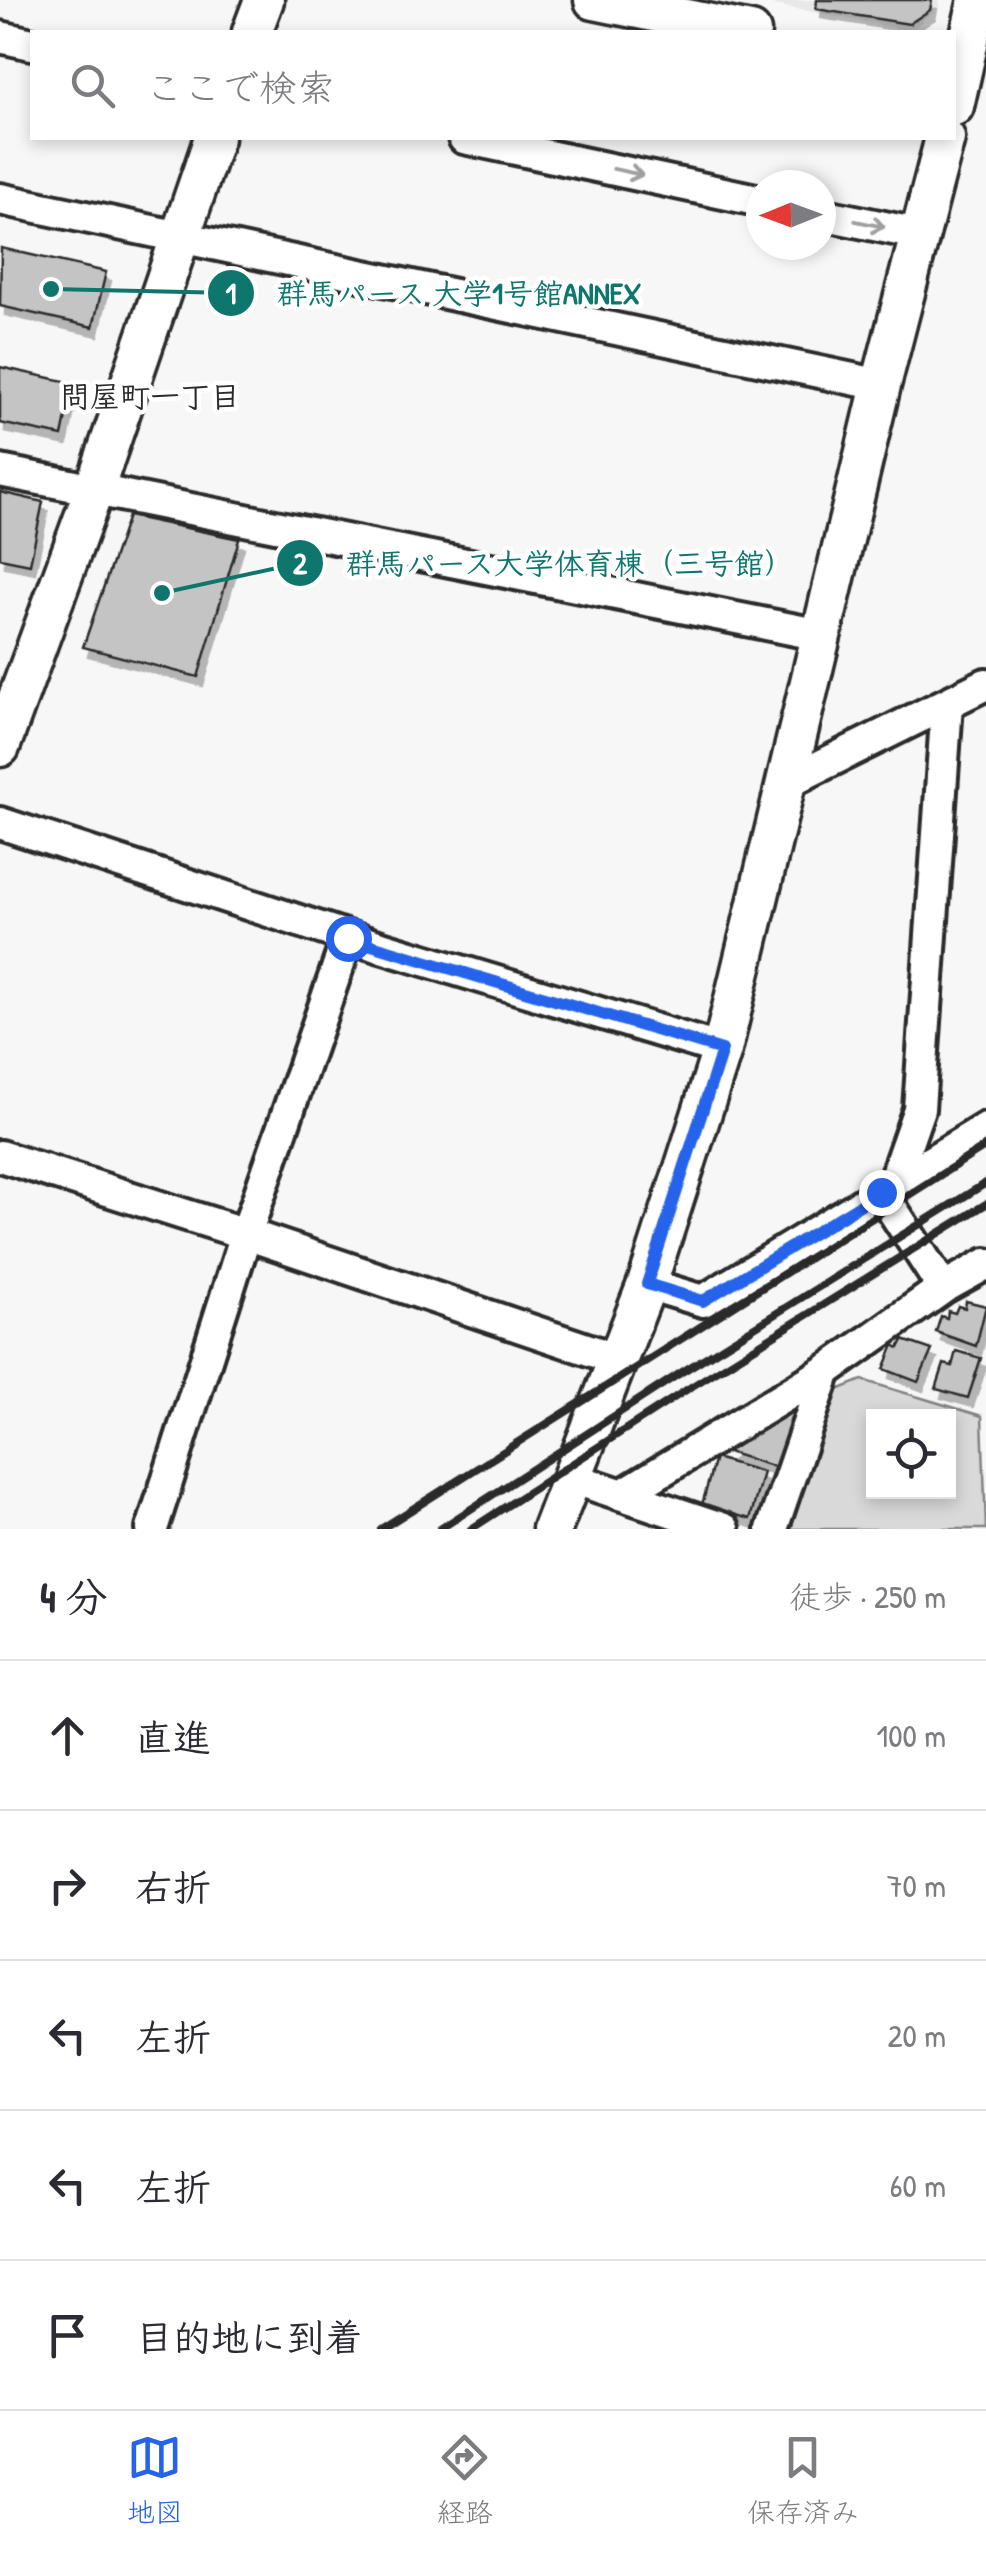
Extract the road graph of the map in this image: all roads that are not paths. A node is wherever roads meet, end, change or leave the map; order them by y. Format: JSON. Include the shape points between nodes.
{"nodes":[{"id":1,"x":264,"y":0,"type":"edge"},
{"id":2,"x":594,"y":0,"type":"edge"},
{"id":3,"x":978,"y":0,"type":"edge"},
{"id":4,"x":253,"y":30,"type":"edge"},
{"id":5,"x":741,"y":30,"type":"edge"},
{"id":6,"x":0,"y":37,"type":"edge"},
{"id":7,"x":30,"y":44,"type":"edge"},
{"id":8,"x":964,"y":84,"type":"edge"},
{"id":9,"x":213,"y":140,"type":"edge"},
{"id":10,"x":473,"y":140,"type":"edge"},
{"id":11,"x":944,"y":140,"type":"edge"},
{"id":12,"x":0,"y":198,"type":"edge"},
{"id":13,"x":746,"y":198,"type":"edge"},
{"id":14,"x":836,"y":217,"type":"edge"},
{"id":15,"x":918,"y":234,"type":"junction"},
{"id":16,"x":178,"y":237,"type":"junction"},
{"id":17,"x":881,"y":385,"type":"junction"},
{"id":18,"x":0,"y":471,"type":"edge"},
{"id":19,"x":94,"y":490,"type":"junction"},
{"id":20,"x":821,"y":635,"type":"junction"},
{"id":21,"x":986,"y":684,"type":"edge"},
{"id":22,"x":947,"y":704,"type":"junction"},
{"id":23,"x":0,"y":747,"type":"edge"},
{"id":24,"x":786,"y":783,"type":"junction"},
{"id":25,"x":0,"y":824,"type":"edge"},
{"id":26,"x":348,"y":938,"type":"junction"},
{"id":27,"x":722,"y":1050,"type":"junction"},
{"id":28,"x":986,"y":1128,"type":"edge"},
{"id":29,"x":0,"y":1156,"type":"edge"},
{"id":30,"x":886,"y":1189,"type":"junction"},
{"id":31,"x":246,"y":1234,"type":"junction"},
{"id":32,"x":986,"y":1264,"type":"edge"},
{"id":33,"x":647,"y":1284,"type":"junction"},
{"id":34,"x":943,"y":1288,"type":"junction"},
{"id":35,"x":619,"y":1360,"type":"junction"},
{"id":36,"x":826,"y":1371,"type":"junction"},
{"id":37,"x":572,"y":1478,"type":"junction"},
{"id":38,"x":622,"y":1495,"type":"junction"},
{"id":39,"x":152,"y":1529,"type":"edge"},
{"id":40,"x":552,"y":1529,"type":"edge"},
{"id":41,"x":724,"y":1529,"type":"edge"},
{"id":42,"x":772,"y":1529,"type":"edge"}],
"edges":[{"from":1,"to":4,"type":"street"},
{"from":2,"to":5,"type":"street"},
{"from":3,"to":8,"type":"street"},
{"from":6,"to":7,"type":"street"},
{"from":9,"to":16,"type":"street"},
{"from":10,"to":13,"type":"street","one_way":true},
{"from":11,"to":15,"type":"street"},
{"from":12,"to":16,"type":"street"},
{"from":14,"to":15,"type":"street","one_way":true},
{"from":15,"to":17,"type":"street"},
{"from":16,"to":17,"type":"street"},
{"from":16,"to":19,"type":"street"},
{"from":17,"to":20,"type":"street"},
{"from":18,"to":19,"type":"street"},
{"from":19,"to":20,"type":"street"},
{"from":19,"to":23,"type":"street"},
{"from":20,"to":24,"type":"street"},
{"from":21,"to":22,"type":"street"},
{"from":22,"to":24,"type":"street"},
{"from":22,"to":30,"type":"street","via":[[919,1109]]},
{"from":24,"to":27,"type":"street"},
{"from":25,"to":26,"type":"street"},
{"from":26,"to":27,"type":"street"},
{"from":26,"to":31,"type":"street"},
{"from":27,"to":33,"type":"street"},
{"from":28,"to":30,"type":"street"},
{"from":29,"to":31,"type":"street"},
{"from":30,"to":33,"type":"street","via":[[703,1301]]},
{"from":30,"to":34,"type":"street"},
{"from":31,"to":35,"type":"street"},
{"from":31,"to":39,"type":"street"},
{"from":32,"to":34,"type":"street"},
{"from":33,"to":35,"type":"street"},
{"from":34,"to":36,"type":"street"},
{"from":35,"to":37,"type":"street"},
{"from":36,"to":38,"type":"street"},
{"from":36,"to":42,"type":"street"},
{"from":37,"to":38,"type":"street"},
{"from":37,"to":40,"type":"street"},
{"from":38,"to":41,"type":"street"}]}
